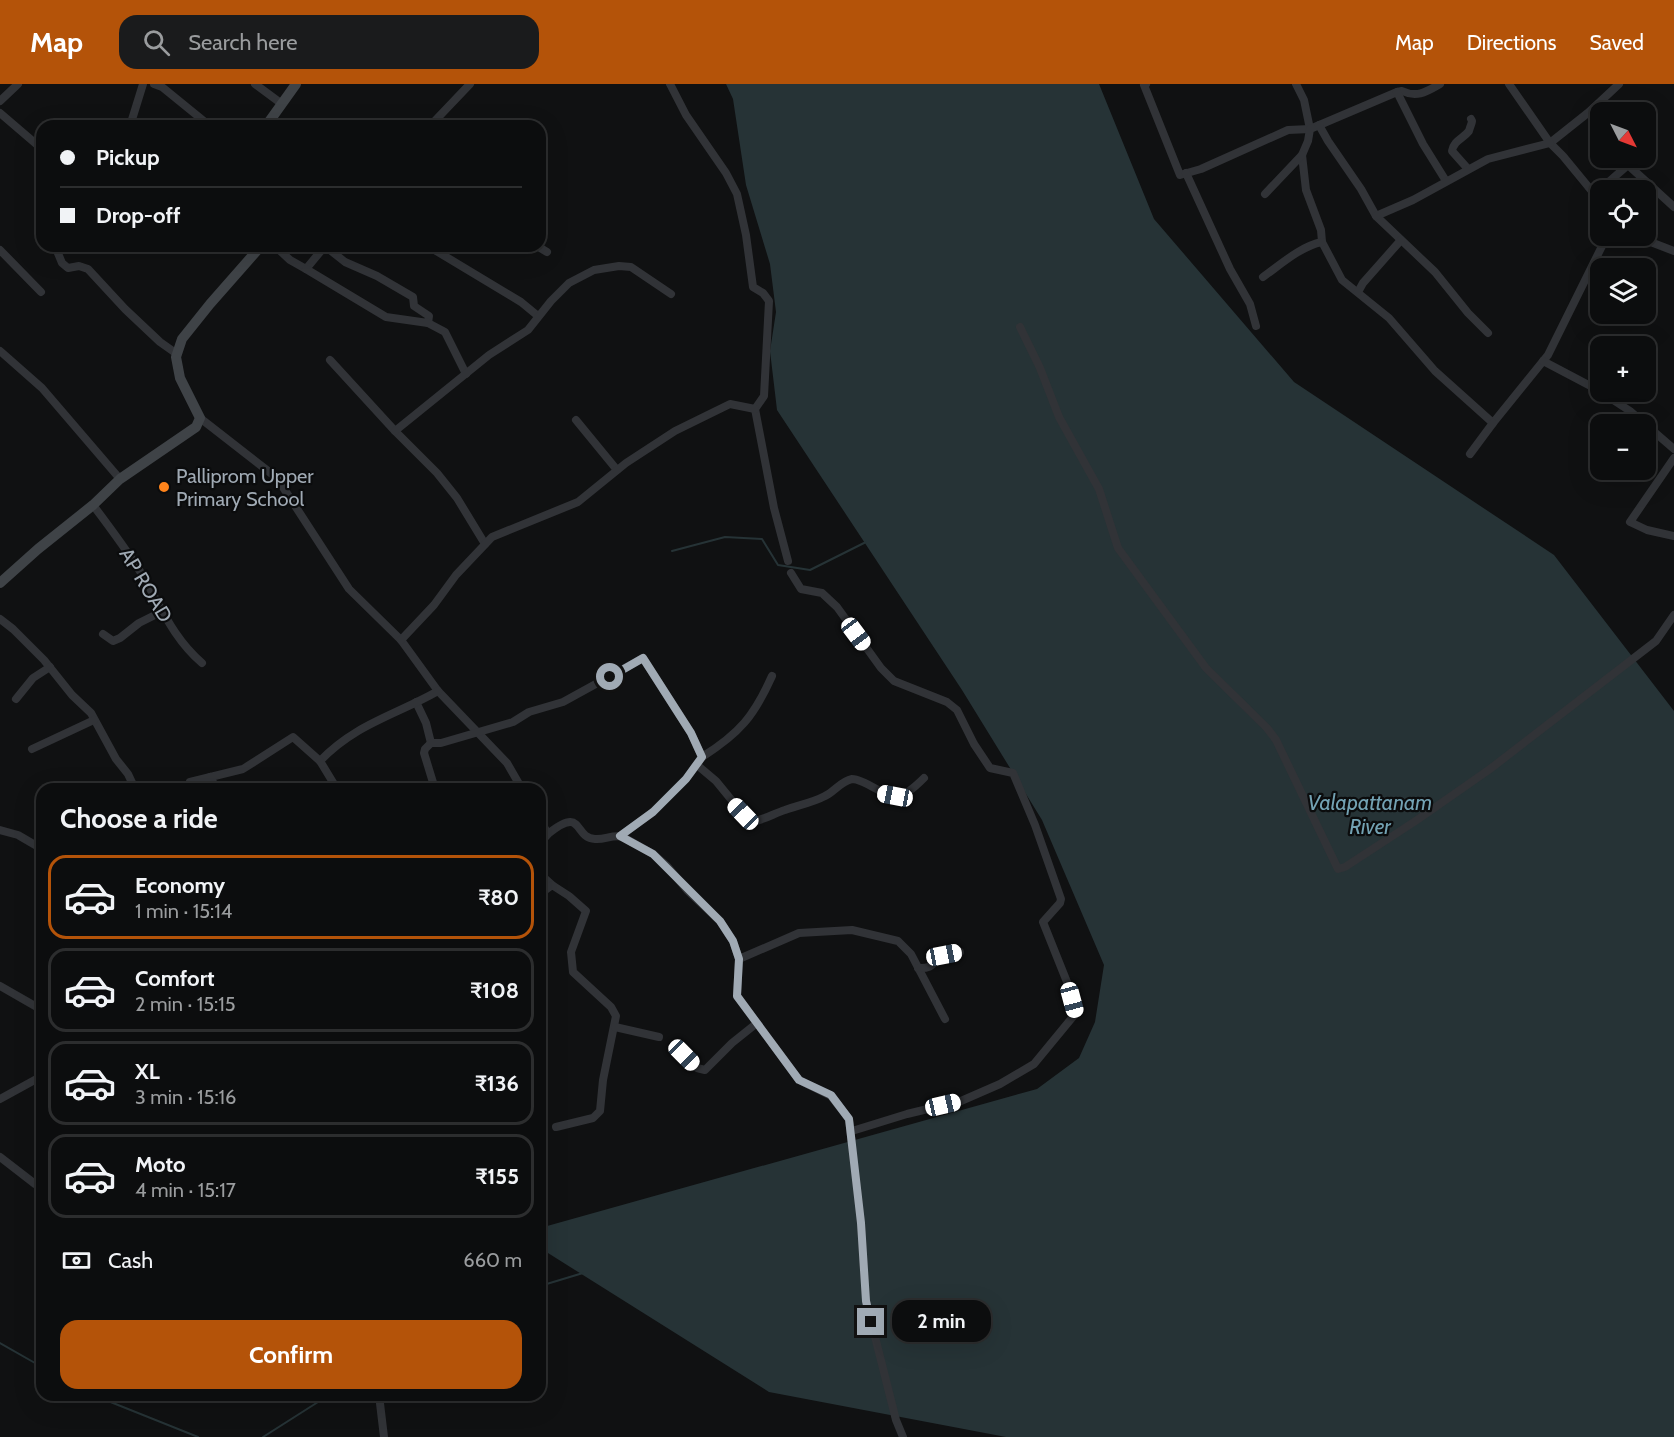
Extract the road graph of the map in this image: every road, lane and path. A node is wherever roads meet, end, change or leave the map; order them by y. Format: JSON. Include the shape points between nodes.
{"nodes":[{"id":1,"x":18,"y":84,"type":"edge"},
{"id":2,"x":143,"y":84,"type":"edge"},
{"id":3,"x":154,"y":84,"type":"edge"},
{"id":4,"x":255,"y":84,"type":"edge"},
{"id":5,"x":296,"y":84,"type":"edge"},
{"id":6,"x":470,"y":84,"type":"edge"},
{"id":7,"x":670,"y":84,"type":"edge"},
{"id":8,"x":1146,"y":84,"type":"edge"},
{"id":9,"x":1296,"y":84,"type":"edge"},
{"id":10,"x":1440,"y":84,"type":"edge"},
{"id":11,"x":1509,"y":84,"type":"edge"},
{"id":12,"x":1619,"y":84,"type":"edge"},
{"id":13,"x":1400,"y":89,"type":"edge"},
{"id":14,"x":0,"y":101,"type":"edge"},
{"id":15,"x":282,"y":104,"type":"junction"},
{"id":16,"x":0,"y":113,"type":"edge"},
{"id":17,"x":1471,"y":119,"type":"dead end"},
{"id":18,"x":132,"y":120,"type":"edge"},
{"id":19,"x":203,"y":120,"type":"edge"},
{"id":20,"x":270,"y":120,"type":"edge"},
{"id":21,"x":436,"y":120,"type":"edge"},
{"id":22,"x":1319,"y":126,"type":"junction"},
{"id":23,"x":1311,"y":129,"type":"junction"},
{"id":24,"x":1550,"y":142,"type":"junction"},
{"id":25,"x":36,"y":144,"type":"edge"},
{"id":26,"x":1302,"y":155,"type":"junction"},
{"id":27,"x":1468,"y":169,"type":"junction"},
{"id":28,"x":1186,"y":173,"type":"junction"},
{"id":29,"x":1611,"y":180,"type":"edge"},
{"id":30,"x":1644,"y":180,"type":"edge"},
{"id":31,"x":1446,"y":181,"type":"junction"},
{"id":32,"x":1590,"y":188,"type":"edge"},
{"id":33,"x":1656,"y":191,"type":"edge"},
{"id":34,"x":1265,"y":194,"type":"dead end"},
{"id":35,"x":1674,"y":207,"type":"edge"},
{"id":36,"x":1376,"y":216,"type":"junction"},
{"id":37,"x":1401,"y":240,"type":"junction"},
{"id":38,"x":1322,"y":242,"type":"junction"},
{"id":39,"x":1656,"y":244,"type":"edge"},
{"id":40,"x":1602,"y":246,"type":"edge"},
{"id":41,"x":0,"y":250,"type":"edge"},
{"id":42,"x":1674,"y":251,"type":"edge"},
{"id":43,"x":57,"y":252,"type":"edge"},
{"id":44,"x":258,"y":252,"type":"edge"},
{"id":45,"x":281,"y":252,"type":"edge"},
{"id":46,"x":320,"y":252,"type":"edge"},
{"id":47,"x":332,"y":252,"type":"edge"},
{"id":48,"x":438,"y":252,"type":"edge"},
{"id":49,"x":306,"y":269,"type":"junction"},
{"id":50,"x":1263,"y":277,"type":"dead end"},
{"id":51,"x":40,"y":292,"type":"dead end"},
{"id":52,"x":1358,"y":292,"type":"junction"},
{"id":53,"x":671,"y":294,"type":"dead end"},
{"id":54,"x":538,"y":316,"type":"junction"},
{"id":55,"x":428,"y":322,"type":"junction"},
{"id":56,"x":1256,"y":326,"type":"dead end"},
{"id":57,"x":1020,"y":327,"type":"dead end"},
{"id":58,"x":1488,"y":333,"type":"dead end"},
{"id":59,"x":0,"y":351,"type":"edge"},
{"id":60,"x":177,"y":354,"type":"junction"},
{"id":61,"x":330,"y":360,"type":"dead end"},
{"id":62,"x":1543,"y":361,"type":"junction"},
{"id":63,"x":466,"y":374,"type":"junction"},
{"id":64,"x":1590,"y":385,"type":"edge"},
{"id":65,"x":1617,"y":402,"type":"edge"},
{"id":66,"x":755,"y":409,"type":"junction"},
{"id":67,"x":200,"y":418,"type":"junction"},
{"id":68,"x":576,"y":420,"type":"dead end"},
{"id":69,"x":1493,"y":423,"type":"junction"},
{"id":70,"x":395,"y":431,"type":"junction"},
{"id":71,"x":1674,"y":449,"type":"edge"},
{"id":72,"x":1470,"y":454,"type":"dead end"},
{"id":73,"x":1674,"y":458,"type":"edge"},
{"id":74,"x":617,"y":470,"type":"junction"},
{"id":75,"x":120,"y":479,"type":"junction"},
{"id":76,"x":93,"y":505,"type":"junction"},
{"id":77,"x":1674,"y":536,"type":"edge"},
{"id":78,"x":485,"y":544,"type":"junction"},
{"id":79,"x":788,"y":561,"type":"dead end"},
{"id":80,"x":791,"y":573,"type":"dead end"},
{"id":81,"x":0,"y":583,"type":"edge"},
{"id":82,"x":161,"y":612,"type":"junction"},
{"id":83,"x":0,"y":619,"type":"edge"},
{"id":84,"x":1673,"y":620,"type":"edge"},
{"id":85,"x":103,"y":634,"type":"dead end"},
{"id":86,"x":401,"y":640,"type":"junction"},
{"id":87,"x":202,"y":663,"type":"dead end"},
{"id":88,"x":50,"y":668,"type":"junction"},
{"id":89,"x":772,"y":676,"type":"dead end"},
{"id":90,"x":438,"y":692,"type":"junction"},
{"id":91,"x":16,"y":699,"type":"dead end"},
{"id":92,"x":416,"y":702,"type":"junction"},
{"id":93,"x":94,"y":720,"type":"junction"},
{"id":94,"x":478,"y":732,"type":"junction"},
{"id":95,"x":431,"y":743,"type":"junction"},
{"id":96,"x":32,"y":749,"type":"dead end"},
{"id":97,"x":702,"y":757,"type":"junction"},
{"id":98,"x":320,"y":760,"type":"junction"},
{"id":99,"x":697,"y":765,"type":"junction"},
{"id":100,"x":210,"y":777,"type":"junction"},
{"id":101,"x":924,"y":778,"type":"dead end"},
{"id":102,"x":190,"y":782,"type":"dead end"},
{"id":103,"x":132,"y":783,"type":"edge"},
{"id":104,"x":214,"y":783,"type":"edge"},
{"id":105,"x":333,"y":783,"type":"edge"},
{"id":106,"x":433,"y":783,"type":"edge"},
{"id":107,"x":519,"y":783,"type":"edge"},
{"id":108,"x":0,"y":830,"type":"edge"},
{"id":109,"x":546,"y":830,"type":"edge"},
{"id":110,"x":548,"y":834,"type":"junction"},
{"id":111,"x":546,"y":836,"type":"edge"},
{"id":112,"x":620,"y":836,"type":"junction"},
{"id":113,"x":36,"y":846,"type":"edge"},
{"id":114,"x":546,"y":880,"type":"edge"},
{"id":115,"x":552,"y":885,"type":"junction"},
{"id":116,"x":546,"y":890,"type":"edge"},
{"id":117,"x":960,"y":952,"type":"dead end"},
{"id":118,"x":739,"y":959,"type":"junction"},
{"id":119,"x":918,"y":968,"type":"junction"},
{"id":120,"x":0,"y":986,"type":"edge"},
{"id":121,"x":36,"y":1007,"type":"edge"},
{"id":122,"x":945,"y":1019,"type":"dead end"},
{"id":123,"x":757,"y":1023,"type":"junction"},
{"id":124,"x":615,"y":1027,"type":"junction"},
{"id":125,"x":659,"y":1037,"type":"dead end"},
{"id":126,"x":684,"y":1055,"type":"dead end"},
{"id":127,"x":36,"y":1079,"type":"edge"},
{"id":128,"x":0,"y":1099,"type":"edge"},
{"id":129,"x":556,"y":1127,"type":"dead end"},
{"id":130,"x":852,"y":1131,"type":"junction"},
{"id":131,"x":0,"y":1157,"type":"edge"},
{"id":132,"x":36,"y":1185,"type":"edge"},
{"id":133,"x":380,"y":1401,"type":"edge"},
{"id":134,"x":384,"y":1437,"type":"edge"},
{"id":135,"x":903,"y":1437,"type":"edge"}],
"edges":[{"from":1,"to":14,"type":"street"},
{"from":2,"to":18,"type":"street"},
{"from":3,"to":19,"type":"street"},
{"from":4,"to":15,"type":"street"},
{"from":5,"to":15,"type":"main road"},
{"from":6,"to":21,"type":"street"},
{"from":7,"to":66,"type":"street","via":[[737,194],[753,287],[769,301],[764,396]]},
{"from":8,"to":28,"type":"street","via":[[1174,164],[1180,175]]},
{"from":9,"to":23,"type":"street"},
{"from":10,"to":13,"type":"street","via":[[1421,94],[1408,94]]},
{"from":11,"to":24,"type":"street"},
{"from":12,"to":24,"type":"street"},
{"from":13,"to":22,"type":"street"},
{"from":13,"to":31,"type":"street","via":[[1423,144]]},
{"from":15,"to":20,"type":"main road"},
{"from":16,"to":25,"type":"street"},
{"from":17,"to":27,"type":"street","via":[[1468,133],[1459,138],[1452,151]]},
{"from":22,"to":23,"type":"street"},
{"from":22,"to":36,"type":"street"},
{"from":23,"to":26,"type":"street"},
{"from":23,"to":28,"type":"street","via":[[1288,130]]},
{"from":24,"to":27,"type":"street","via":[[1488,159]]},
{"from":24,"to":32,"type":"street"},
{"from":26,"to":34,"type":"street"},
{"from":26,"to":38,"type":"street","via":[[1306,190]]},
{"from":27,"to":31,"type":"street"},
{"from":28,"to":56,"type":"street","via":[[1250,304]]},
{"from":29,"to":30,"type":"street","via":[[1628,165]]},
{"from":31,"to":36,"type":"street"},
{"from":33,"to":35,"type":"street"},
{"from":36,"to":37,"type":"street"},
{"from":37,"to":52,"type":"street"},
{"from":37,"to":58,"type":"street"},
{"from":38,"to":50,"type":"street"},
{"from":38,"to":52,"type":"street","via":[[1342,280]]},
{"from":39,"to":42,"type":"street"},
{"from":40,"to":62,"type":"street"},
{"from":41,"to":51,"type":"street"},
{"from":43,"to":60,"type":"street","via":[[68,268],[88,269],[125,309]]},
{"from":44,"to":60,"type":"main road","via":[[182,339]]},
{"from":45,"to":49,"type":"street"},
{"from":46,"to":49,"type":"street"},
{"from":47,"to":55,"type":"street","via":[[413,297],[414,306],[429,316]]},
{"from":48,"to":54,"type":"street"},
{"from":49,"to":55,"type":"street","via":[[386,317]]},
{"from":52,"to":69,"type":"street","via":[[1389,318],[1435,371]]},
{"from":53,"to":54,"type":"street","via":[[631,267],[594,270],[569,283]]},
{"from":54,"to":63,"type":"street","via":[[528,330]]},
{"from":55,"to":63,"type":"street","via":[[445,332]]},
{"from":57,"to":84,"type":"street","via":[[1059,417],[1099,489],[1118,548],[1206,668],[1268,728],[1338,868],[1490,769],[1656,641]]},
{"from":59,"to":75,"type":"street","via":[[42,388]]},
{"from":60,"to":67,"type":"main road","via":[[180,378]]},
{"from":61,"to":70,"type":"street"},
{"from":62,"to":64,"type":"street"},
{"from":62,"to":69,"type":"street"},
{"from":63,"to":70,"type":"street"},
{"from":65,"to":71,"type":"street"},
{"from":66,"to":74,"type":"street","via":[[730,404],[675,431]]},
{"from":66,"to":79,"type":"street"},
{"from":67,"to":75,"type":"main road","via":[[195,428],[181,439]]},
{"from":67,"to":86,"type":"street","via":[[277,478],[349,589]]},
{"from":68,"to":74,"type":"street"},
{"from":69,"to":72,"type":"street"},
{"from":70,"to":78,"type":"street","via":[[457,498]]},
{"from":73,"to":77,"type":"street","via":[[1630,522]]},
{"from":74,"to":78,"type":"street","via":[[578,502],[492,537]]},
{"from":75,"to":76,"type":"main road"},
{"from":76,"to":81,"type":"main road"},
{"from":76,"to":82,"type":"street","name":"AP ROAD","via":[[142,575]]},
{"from":78,"to":86,"type":"street"},
{"from":80,"to":130,"type":"street","via":[[801,589],[822,593],[837,607],[894,681],[947,702],[957,710],[990,768],[1013,772],[1061,899],[1043,922],[1076,1013],[1034,1064],[1000,1084],[961,1101]]},
{"from":82,"to":85,"type":"street","via":[[112,641]]},
{"from":82,"to":87,"type":"street","name":"AP ROAD","via":[[179,640]]},
{"from":83,"to":88,"type":"street"},
{"from":86,"to":90,"type":"street"},
{"from":88,"to":91,"type":"street","via":[[33,678]]},
{"from":88,"to":93,"type":"street"},
{"from":89,"to":97,"type":"street","via":[[746,723]]},
{"from":90,"to":92,"type":"street"},
{"from":90,"to":94,"type":"street"},
{"from":92,"to":95,"type":"street"},
{"from":92,"to":98,"type":"street","via":[[367,724]]},
{"from":93,"to":96,"type":"street"},
{"from":93,"to":103,"type":"street"},
{"from":94,"to":95,"type":"street"},
{"from":94,"to":97,"type":"street","via":[[563,702],[643,658]]},
{"from":94,"to":107,"type":"street","via":[[507,763]]},
{"from":95,"to":106,"type":"street","via":[[424,753]]},
{"from":97,"to":99,"type":"street"},
{"from":98,"to":100,"type":"street","via":[[293,737],[243,769]]},
{"from":98,"to":105,"type":"street"},
{"from":99,"to":101,"type":"street","via":[[743,814],[755,821],[818,800],[847,780],[856,779],[882,794],[895,796],[909,793]]},
{"from":99,"to":112,"type":"street","via":[[653,812]]},
{"from":100,"to":102,"type":"street"},
{"from":100,"to":104,"type":"street"},
{"from":108,"to":113,"type":"street"},
{"from":109,"to":110,"type":"street"},
{"from":110,"to":111,"type":"street"},
{"from":110,"to":112,"type":"street","via":[[568,821],[596,840]]},
{"from":112,"to":118,"type":"street","via":[[667,866],[720,921]]},
{"from":114,"to":115,"type":"street"},
{"from":115,"to":116,"type":"street"},
{"from":115,"to":124,"type":"street","via":[[586,911],[571,952],[573,972],[611,1007],[616,1016]]},
{"from":117,"to":119,"type":"street"},
{"from":118,"to":119,"type":"street","via":[[799,933],[852,930],[898,940]]},
{"from":118,"to":123,"type":"street","via":[[737,996]]},
{"from":119,"to":122,"type":"street"},
{"from":120,"to":121,"type":"street"},
{"from":123,"to":126,"type":"street","via":[[705,1070],[697,1068]]},
{"from":123,"to":130,"type":"street","via":[[799,1080],[831,1095],[849,1119]]},
{"from":124,"to":125,"type":"street"},
{"from":124,"to":129,"type":"street","via":[[600,1111],[593,1118]]},
{"from":127,"to":128,"type":"street"},
{"from":130,"to":135,"type":"street","via":[[866,1301]]},
{"from":131,"to":132,"type":"street"},
{"from":133,"to":134,"type":"street"}]}
